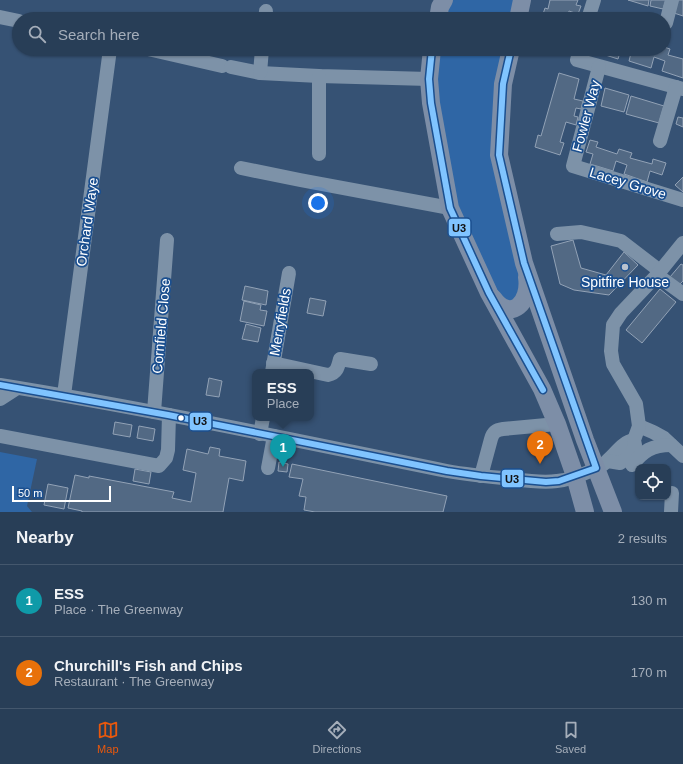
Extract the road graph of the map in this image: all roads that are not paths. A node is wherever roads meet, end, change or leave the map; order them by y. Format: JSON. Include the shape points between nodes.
{"nodes":[{"id":1,"x":444,"y":0,"type":"edge"},
{"id":2,"x":522,"y":0,"type":"edge"},
{"id":3,"x":594,"y":0,"type":"edge"},
{"id":4,"x":672,"y":0,"type":"edge"},
{"id":5,"x":439,"y":12,"type":"edge"},
{"id":6,"x":519,"y":12,"type":"edge"},
{"id":7,"x":590,"y":12,"type":"edge"},
{"id":8,"x":669,"y":12,"type":"edge"},
{"id":9,"x":0,"y":17,"type":"edge"},
{"id":10,"x":12,"y":20,"type":"edge"},
{"id":11,"x":109,"y":56,"type":"edge"},
{"id":12,"x":179,"y":56,"type":"edge"},
{"id":13,"x":261,"y":56,"type":"edge"},
{"id":14,"x":431,"y":56,"type":"edge"},
{"id":15,"x":509,"y":56,"type":"edge"},
{"id":16,"x":580,"y":56,"type":"edge"},
{"id":17,"x":600,"y":67,"type":"junction"},
{"id":18,"x":260,"y":72,"type":"junction"},
{"id":19,"x":319,"y":76,"type":"junction"},
{"id":20,"x":429,"y":79,"type":"junction"},
{"id":21,"x":680,"y":88,"type":"edge"},
{"id":22,"x":660,"y":141,"type":"dead end"},
{"id":23,"x":319,"y":154,"type":"dead end"},
{"id":24,"x":573,"y":166,"type":"joint"},
{"id":25,"x":241,"y":168,"type":"dead end"},
{"id":26,"x":683,"y":200,"type":"edge"},
{"id":27,"x":450,"y":208,"type":"junction"},
{"id":28,"x":556,"y":234,"type":"dead end"},
{"id":29,"x":167,"y":240,"type":"dead end"},
{"id":30,"x":683,"y":243,"type":"edge"},
{"id":31,"x":524,"y":263,"type":"junction"},
{"id":32,"x":289,"y":273,"type":"dead end"},
{"id":33,"x":658,"y":273,"type":"junction"},
{"id":34,"x":489,"y":293,"type":"junction"},
{"id":35,"x":683,"y":294,"type":"edge"},
{"id":36,"x":371,"y":364,"type":"dead end"},
{"id":37,"x":272,"y":367,"type":"edge"},
{"id":38,"x":288,"y":369,"type":"edge"},
{"id":39,"x":314,"y":372,"type":"edge"},
{"id":40,"x":0,"y":385,"type":"edge"},
{"id":41,"x":17,"y":388,"type":"junction"},
{"id":42,"x":64,"y":395,"type":"junction"},
{"id":43,"x":0,"y":398,"type":"edge"},
{"id":44,"x":154,"y":412,"type":"junction"},
{"id":45,"x":170,"y":415,"type":"junction"},
{"id":46,"x":262,"y":421,"type":"edge"},
{"id":47,"x":557,"y":424,"type":"junction"},
{"id":48,"x":639,"y":426,"type":"junction"},
{"id":49,"x":260,"y":434,"type":"junction"},
{"id":50,"x":0,"y":436,"type":"edge"},
{"id":51,"x":274,"y":436,"type":"junction"},
{"id":52,"x":634,"y":440,"type":"junction"},
{"id":53,"x":671,"y":445,"type":"junction"},
{"id":54,"x":683,"y":456,"type":"edge"},
{"id":55,"x":602,"y":464,"type":"junction"},
{"id":56,"x":632,"y":466,"type":"edge"},
{"id":57,"x":268,"y":468,"type":"dead end"},
{"id":58,"x":481,"y":476,"type":"junction"},
{"id":59,"x":575,"y":476,"type":"junction"},
{"id":60,"x":674,"y":493,"type":"edge"},
{"id":61,"x":585,"y":512,"type":"edge"},
{"id":62,"x":613,"y":512,"type":"edge"},
{"id":63,"x":670,"y":512,"type":"edge"}],
"edges":[{"from":1,"to":5,"type":"main road"},
{"from":2,"to":6,"type":"main road"},
{"from":3,"to":7,"type":"street"},
{"from":4,"to":8,"type":"street"},
{"from":9,"to":10,"type":"street"},
{"from":11,"to":42,"type":"street","name":"Orchard Waye"},
{"from":12,"to":18,"type":"street"},
{"from":13,"to":18,"type":"street"},
{"from":14,"to":20,"type":"main road"},
{"from":15,"to":31,"type":"main road","via":[[503,84],[499,155]]},
{"from":16,"to":17,"type":"street","name":"Fowler Way"},
{"from":17,"to":21,"type":"street","name":"Fowler Way"},
{"from":17,"to":24,"type":"street","name":"Fowler Way"},
{"from":18,"to":19,"type":"street"},
{"from":19,"to":20,"type":"street"},
{"from":19,"to":23,"type":"street"},
{"from":20,"to":27,"type":"main road"},
{"from":21,"to":22,"type":"street"},
{"from":24,"to":26,"type":"street","name":"Lacey Grove"},
{"from":25,"to":27,"type":"street"},
{"from":27,"to":34,"type":"main road"},
{"from":28,"to":33,"type":"street","via":[[581,232],[621,241]]},
{"from":29,"to":44,"type":"street","name":"Cornfield Close"},
{"from":30,"to":33,"type":"street"},
{"from":31,"to":34,"type":"main road","via":[[528,282],[527,293],[518,307],[503,308]]},
{"from":31,"to":55,"type":"main road"},
{"from":32,"to":37,"type":"street","name":"Merryfields"},
{"from":33,"to":35,"type":"street"},
{"from":33,"to":48,"type":"street","via":[[613,325],[613,364],[636,404]]},
{"from":34,"to":47,"type":"main road","via":[[542,388]]},
{"from":36,"to":39,"type":"street","via":[[340,359],[333,374]]},
{"from":37,"to":38,"type":"street"},
{"from":40,"to":41,"type":"street"},
{"from":41,"to":42,"type":"street"},
{"from":41,"to":43,"type":"street"},
{"from":42,"to":44,"type":"street"},
{"from":44,"to":45,"type":"street"},
{"from":45,"to":49,"type":"street"},
{"from":45,"to":50,"type":"street","via":[[168,450],[166,458],[159,466]]},
{"from":46,"to":49,"type":"street"},
{"from":47,"to":58,"type":"street","via":[[496,431],[492,434]]},
{"from":47,"to":59,"type":"main road"},
{"from":48,"to":52,"type":"street"},
{"from":48,"to":53,"type":"street","via":[[654,432]]},
{"from":49,"to":51,"type":"street"},
{"from":51,"to":57,"type":"street"},
{"from":51,"to":58,"type":"street"},
{"from":52,"to":55,"type":"street","via":[[628,441]]},
{"from":52,"to":56,"type":"street"},
{"from":53,"to":54,"type":"street"},
{"from":53,"to":56,"type":"street","via":[[661,445],[641,453]]},
{"from":55,"to":56,"type":"street","via":[[620,463]]},
{"from":55,"to":59,"type":"street"},
{"from":55,"to":62,"type":"main road"},
{"from":58,"to":59,"type":"street","via":[[546,482]]},
{"from":59,"to":61,"type":"main road"},
{"from":60,"to":63,"type":"street"}]}
